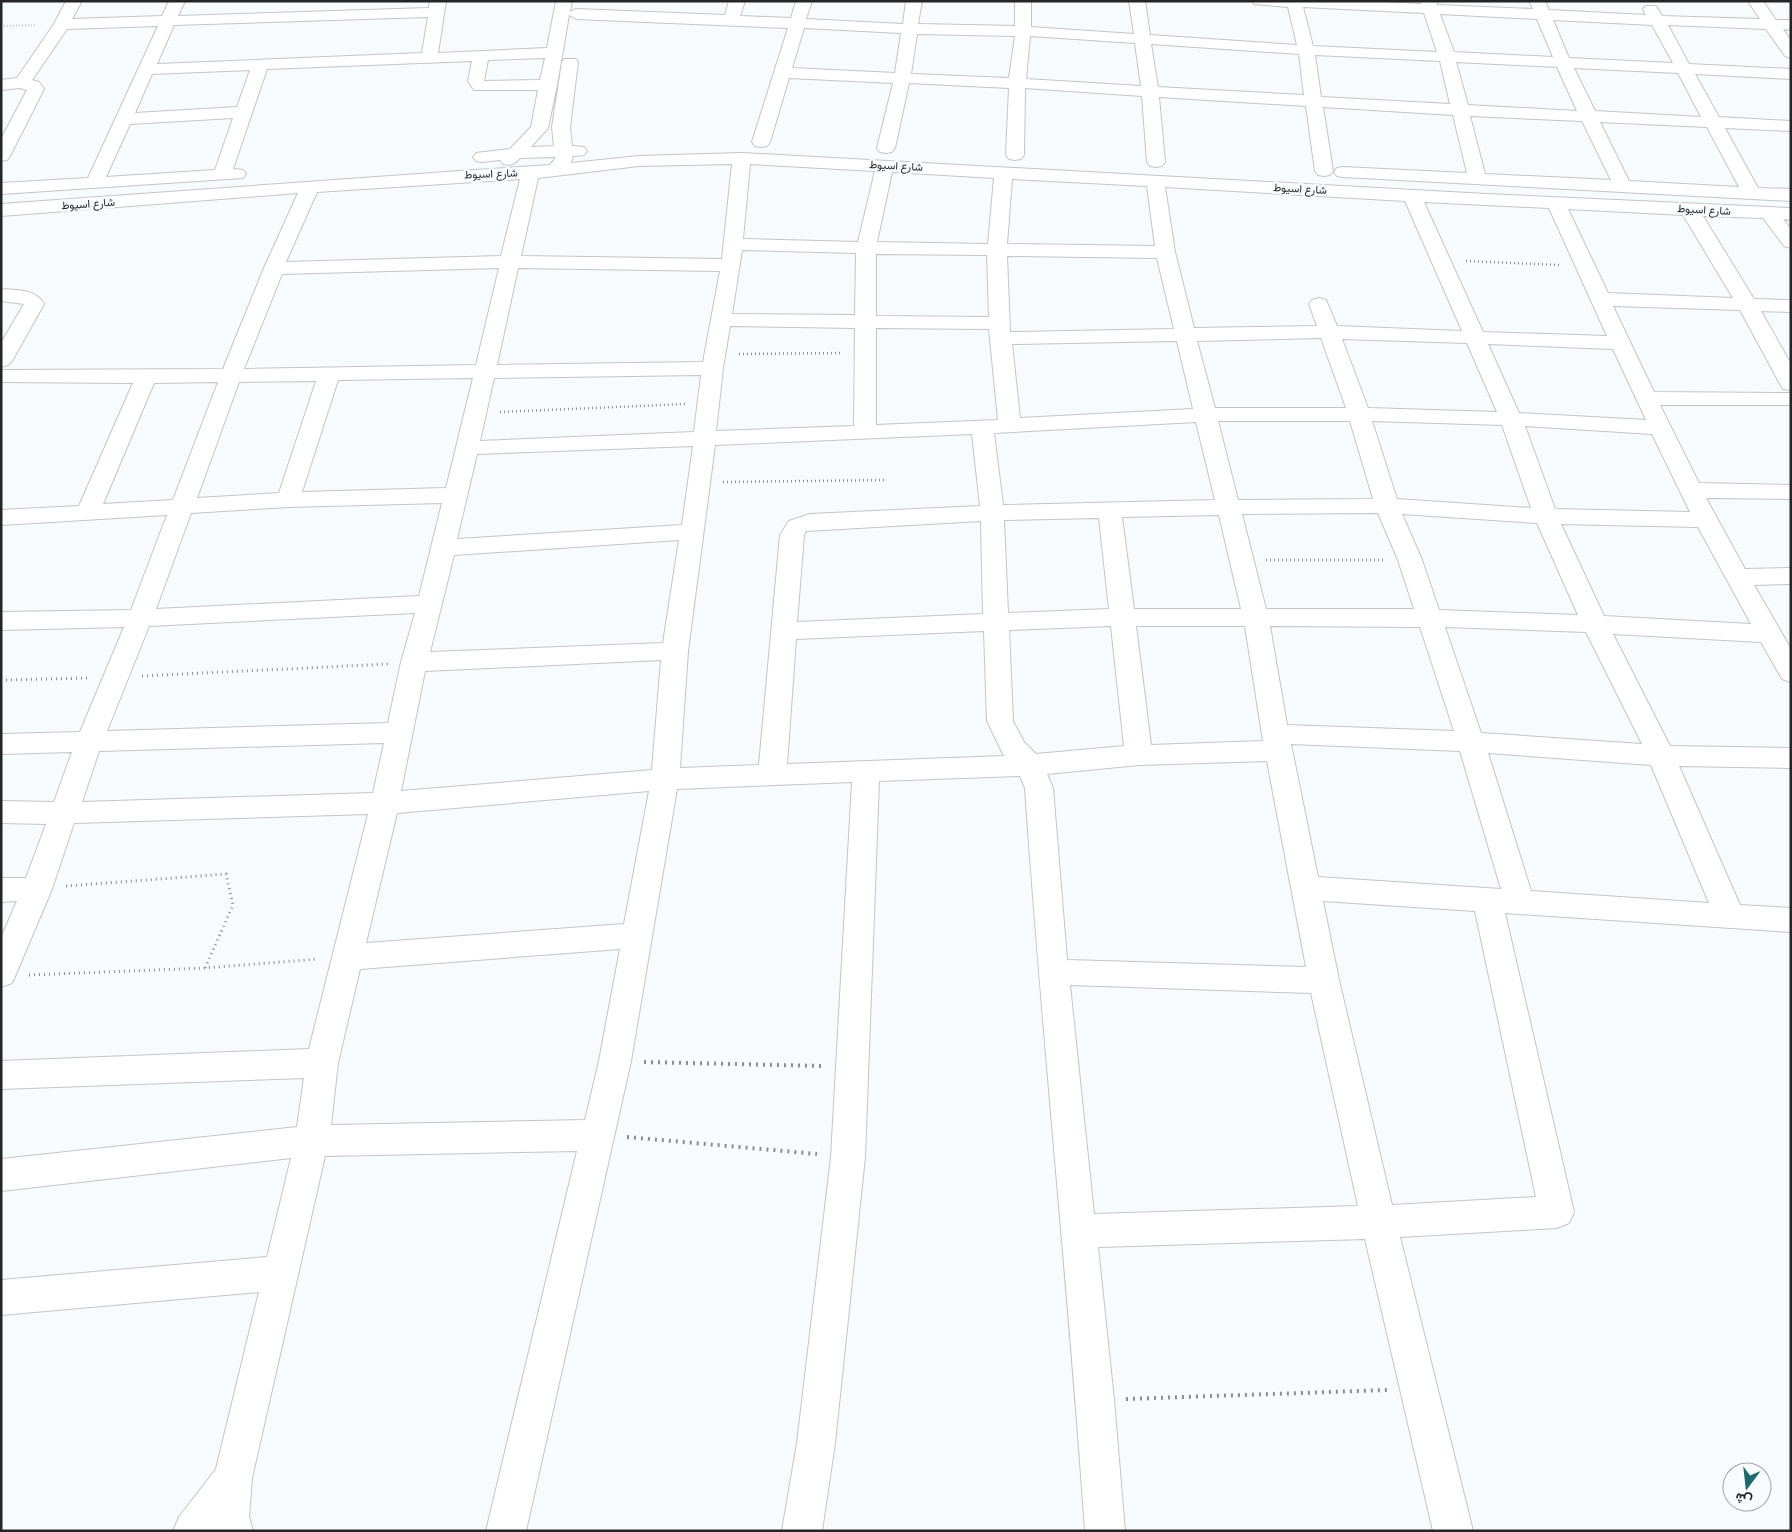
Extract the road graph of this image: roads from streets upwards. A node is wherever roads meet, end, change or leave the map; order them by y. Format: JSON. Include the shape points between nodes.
{"nodes":[{"id":1,"x":74,"y":1,"type":"edge"},
{"id":2,"x":177,"y":1,"type":"edge"},
{"id":3,"x":564,"y":1,"type":"edge"},
{"id":4,"x":738,"y":1,"type":"edge"},
{"id":5,"x":804,"y":1,"type":"edge"},
{"id":6,"x":914,"y":1,"type":"edge"},
{"id":7,"x":1023,"y":1,"type":"edge"},
{"id":8,"x":1138,"y":1,"type":"edge"},
{"id":9,"x":1260,"y":1,"type":"edge"},
{"id":10,"x":1647,"y":1,"type":"edge"},
{"id":11,"x":1755,"y":1,"type":"edge"},
{"id":12,"x":1294,"y":2,"type":"edge"},
{"id":13,"x":1429,"y":5,"type":"edge"},
{"id":14,"x":438,"y":7,"type":"edge"},
{"id":15,"x":578,"y":8,"type":"edge"},
{"id":16,"x":1539,"y":8,"type":"edge"},
{"id":17,"x":731,"y":20,"type":"junction"},
{"id":18,"x":168,"y":21,"type":"junction"},
{"id":19,"x":1658,"y":21,"type":"junction"},
{"id":20,"x":796,"y":23,"type":"junction"},
{"id":21,"x":62,"y":24,"type":"junction"},
{"id":22,"x":1772,"y":24,"type":"junction"},
{"id":23,"x":1791,"y":25,"type":"edge"},
{"id":24,"x":910,"y":29,"type":"junction"},
{"id":25,"x":1023,"y":31,"type":"junction"},
{"id":26,"x":1143,"y":40,"type":"junction"},
{"id":27,"x":1306,"y":50,"type":"junction"},
{"id":28,"x":555,"y":52,"type":"junction"},
{"id":29,"x":1791,"y":52,"type":"edge"},
{"id":30,"x":481,"y":55,"type":"junction"},
{"id":31,"x":1447,"y":57,"type":"junction"},
{"id":32,"x":429,"y":58,"type":"junction"},
{"id":33,"x":1562,"y":63,"type":"junction"},
{"id":34,"x":260,"y":65,"type":"junction"},
{"id":35,"x":146,"y":69,"type":"junction"},
{"id":36,"x":1684,"y":69,"type":"junction"},
{"id":37,"x":782,"y":74,"type":"junction"},
{"id":38,"x":1791,"y":74,"type":"edge"},
{"id":39,"x":902,"y":78,"type":"junction"},
{"id":40,"x":22,"y":83,"type":"junction"},
{"id":41,"x":1017,"y":83,"type":"junction"},
{"id":42,"x":1,"y":85,"type":"edge"},
{"id":43,"x":549,"y":85,"type":"junction"},
{"id":44,"x":1150,"y":92,"type":"junction"},
{"id":45,"x":1313,"y":102,"type":"junction"},
{"id":46,"x":1459,"y":110,"type":"junction"},
{"id":47,"x":244,"y":112,"type":"junction"},
{"id":48,"x":1588,"y":116,"type":"junction"},
{"id":49,"x":124,"y":119,"type":"junction"},
{"id":50,"x":1713,"y":122,"type":"junction"},
{"id":51,"x":1791,"y":126,"type":"edge"},
{"id":52,"x":561,"y":127,"type":"junction"},
{"id":53,"x":540,"y":128,"type":"junction"},
{"id":54,"x":781,"y":143,"type":"dead end"},
{"id":55,"x":867,"y":147,"type":"dead end"},
{"id":56,"x":906,"y":149,"type":"dead end"},
{"id":57,"x":752,"y":150,"type":"junction"},
{"id":58,"x":562,"y":151,"type":"junction"},
{"id":59,"x":995,"y":154,"type":"dead end"},
{"id":60,"x":1014,"y":155,"type":"junction"},
{"id":61,"x":1,"y":156,"type":"edge"},
{"id":62,"x":1033,"y":156,"type":"dead end"},
{"id":63,"x":886,"y":157,"type":"junction"},
{"id":64,"x":463,"y":158,"type":"dead end"},
{"id":65,"x":526,"y":167,"type":"junction"},
{"id":66,"x":1156,"y":167,"type":"junction"},
{"id":67,"x":1248,"y":167,"type":"dead end"},
{"id":68,"x":1305,"y":170,"type":"dead end"},
{"id":69,"x":1324,"y":171,"type":"junction"},
{"id":70,"x":1003,"y":172,"type":"junction"},
{"id":71,"x":250,"y":173,"type":"dead end"},
{"id":72,"x":222,"y":175,"type":"junction"},
{"id":73,"x":1478,"y":180,"type":"junction"},
{"id":74,"x":95,"y":182,"type":"junction"},
{"id":75,"x":1253,"y":186,"type":"junction"},
{"id":76,"x":310,"y":187,"type":"junction"},
{"id":77,"x":1623,"y":187,"type":"junction"},
{"id":78,"x":1,"y":189,"type":"edge"},
{"id":79,"x":1752,"y":193,"type":"junction"},
{"id":80,"x":1791,"y":195,"type":"edge"},
{"id":81,"x":1412,"y":196,"type":"junction"},
{"id":82,"x":1556,"y":203,"type":"junction"},
{"id":83,"x":1,"y":210,"type":"edge"},
{"id":84,"x":1690,"y":210,"type":"junction"},
{"id":85,"x":1769,"y":213,"type":"junction"},
{"id":86,"x":1791,"y":214,"type":"edge"},
{"id":87,"x":1791,"y":242,"type":"edge"},
{"id":88,"x":866,"y":248,"type":"junction"},
{"id":89,"x":997,"y":249,"type":"junction"},
{"id":90,"x":1164,"y":252,"type":"junction"},
{"id":91,"x":732,"y":254,"type":"junction"},
{"id":92,"x":509,"y":262,"type":"junction"},
{"id":93,"x":274,"y":268,"type":"junction"},
{"id":94,"x":1,"y":295,"type":"edge"},
{"id":95,"x":1599,"y":299,"type":"junction"},
{"id":96,"x":1319,"y":304,"type":"dead end"},
{"id":97,"x":1747,"y":304,"type":"junction"},
{"id":98,"x":1791,"y":306,"type":"edge"},
{"id":99,"x":720,"y":320,"type":"junction"},
{"id":100,"x":864,"y":321,"type":"junction"},
{"id":101,"x":1000,"y":331,"type":"junction"},
{"id":102,"x":1330,"y":332,"type":"junction"},
{"id":103,"x":1184,"y":334,"type":"junction"},
{"id":104,"x":1475,"y":337,"type":"junction"},
{"id":105,"x":1620,"y":343,"type":"junction"},
{"id":106,"x":1,"y":361,"type":"edge"},
{"id":107,"x":714,"y":361,"type":"junction"},
{"id":108,"x":485,"y":371,"type":"junction"},
{"id":109,"x":329,"y":375,"type":"junction"},
{"id":110,"x":1,"y":376,"type":"edge"},
{"id":111,"x":231,"y":376,"type":"junction"},
{"id":112,"x":146,"y":377,"type":"junction"},
{"id":113,"x":1791,"y":384,"type":"edge"},
{"id":114,"x":1646,"y":398,"type":"junction"},
{"id":115,"x":1791,"y":399,"type":"edge"},
{"id":116,"x":1359,"y":414,"type":"junction"},
{"id":117,"x":1206,"y":415,"type":"junction"},
{"id":118,"x":1511,"y":419,"type":"junction"},
{"id":119,"x":1010,"y":426,"type":"junction"},
{"id":120,"x":982,"y":427,"type":"junction"},
{"id":121,"x":1660,"y":428,"type":"junction"},
{"id":122,"x":865,"y":432,"type":"junction"},
{"id":123,"x":703,"y":438,"type":"junction"},
{"id":124,"x":467,"y":448,"type":"junction"},
{"id":125,"x":1691,"y":490,"type":"junction"},
{"id":126,"x":1791,"y":492,"type":"edge"},
{"id":127,"x":455,"y":495,"type":"junction"},
{"id":128,"x":288,"y":500,"type":"junction"},
{"id":129,"x":183,"y":506,"type":"junction"},
{"id":130,"x":1387,"y":506,"type":"junction"},
{"id":131,"x":1229,"y":507,"type":"junction"},
{"id":132,"x":1110,"y":512,"type":"junction"},
{"id":133,"x":88,"y":513,"type":"junction"},
{"id":134,"x":992,"y":513,"type":"junction"},
{"id":135,"x":1546,"y":516,"type":"junction"},
{"id":136,"x":1,"y":518,"type":"edge"},
{"id":137,"x":1706,"y":520,"type":"junction"},
{"id":138,"x":692,"y":532,"type":"junction"},
{"id":139,"x":443,"y":548,"type":"junction"},
{"id":140,"x":1791,"y":576,"type":"edge"},
{"id":141,"x":1739,"y":577,"type":"junction"},
{"id":142,"x":430,"y":604,"type":"junction"},
{"id":143,"x":1122,"y":617,"type":"junction"},
{"id":144,"x":140,"y":618,"type":"junction"},
{"id":145,"x":1256,"y":618,"type":"junction"},
{"id":146,"x":1430,"y":618,"type":"junction"},
{"id":147,"x":1,"y":621,"type":"edge"},
{"id":148,"x":996,"y":622,"type":"junction"},
{"id":149,"x":1595,"y":624,"type":"junction"},
{"id":150,"x":784,"y":631,"type":"junction"},
{"id":151,"x":1769,"y":634,"type":"junction"},
{"id":152,"x":675,"y":651,"type":"junction"},
{"id":153,"x":414,"y":662,"type":"junction"},
{"id":154,"x":1791,"y":673,"type":"edge"},
{"id":155,"x":400,"y":733,"type":"junction"},
{"id":156,"x":89,"y":742,"type":"junction"},
{"id":157,"x":1277,"y":742,"type":"junction"},
{"id":158,"x":1471,"y":742,"type":"junction"},
{"id":159,"x":1,"y":744,"type":"edge"},
{"id":160,"x":1139,"y":755,"type":"junction"},
{"id":161,"x":1660,"y":756,"type":"junction"},
{"id":162,"x":1791,"y":758,"type":"edge"},
{"id":163,"x":1030,"y":765,"type":"junction"},
{"id":164,"x":866,"y":771,"type":"junction"},
{"id":165,"x":772,"y":774,"type":"junction"},
{"id":166,"x":665,"y":779,"type":"junction"},
{"id":167,"x":386,"y":803,"type":"junction"},
{"id":168,"x":1,"y":812,"type":"edge"},
{"id":169,"x":63,"y":813,"type":"junction"},
{"id":170,"x":1306,"y":888,"type":"junction"},
{"id":171,"x":36,"y":889,"type":"junction"},
{"id":172,"x":1,"y":890,"type":"edge"},
{"id":173,"x":1487,"y":899,"type":"junction"},
{"id":174,"x":1520,"y":902,"type":"junction"},
{"id":175,"x":1730,"y":917,"type":"junction"},
{"id":176,"x":1791,"y":920,"type":"edge"},
{"id":177,"x":638,"y":935,"type":"junction"},
{"id":178,"x":349,"y":957,"type":"junction"},
{"id":179,"x":1053,"y":972,"type":"junction"},
{"id":180,"x":11,"y":975,"type":"edge"},
{"id":181,"x":1324,"y":980,"type":"junction"},
{"id":182,"x":322,"y":1063,"type":"junction"},
{"id":183,"x":1,"y":1075,"type":"edge"},
{"id":184,"x":600,"y":1135,"type":"junction"},
{"id":185,"x":312,"y":1141,"type":"junction"},
{"id":186,"x":1,"y":1174,"type":"edge"},
{"id":187,"x":1379,"y":1222,"type":"junction"},
{"id":188,"x":1078,"y":1231,"type":"junction"},
{"id":189,"x":282,"y":1273,"type":"junction"},
{"id":190,"x":1,"y":1298,"type":"edge"},
{"id":191,"x":233,"y":1478,"type":"junction"},
{"id":192,"x":193,"y":1531,"type":"edge"},
{"id":193,"x":233,"y":1531,"type":"edge"},
{"id":194,"x":506,"y":1531,"type":"edge"},
{"id":195,"x":802,"y":1531,"type":"edge"},
{"id":196,"x":1105,"y":1531,"type":"edge"},
{"id":197,"x":1452,"y":1531,"type":"edge"}],
"edges":[{"from":1,"to":21,"type":"street"},
{"from":2,"to":18,"type":"street"},
{"from":3,"to":28,"type":"street"},
{"from":4,"to":17,"type":"street"},
{"from":5,"to":20,"type":"street"},
{"from":6,"to":24,"type":"street"},
{"from":7,"to":25,"type":"street"},
{"from":8,"to":26,"type":"street"},
{"from":9,"to":12,"type":"street"},
{"from":10,"to":19,"type":"street"},
{"from":11,"to":22,"type":"street"},
{"from":12,"to":13,"type":"street"},
{"from":12,"to":27,"type":"street"},
{"from":13,"to":16,"type":"street"},
{"from":13,"to":31,"type":"street"},
{"from":14,"to":18,"type":"street"},
{"from":14,"to":32,"type":"street"},
{"from":15,"to":17,"type":"street"},
{"from":15,"to":52,"type":"street"},
{"from":16,"to":19,"type":"street"},
{"from":16,"to":33,"type":"street"},
{"from":17,"to":20,"type":"street"},
{"from":18,"to":21,"type":"street"},
{"from":18,"to":35,"type":"street"},
{"from":19,"to":22,"type":"street"},
{"from":19,"to":36,"type":"street"},
{"from":20,"to":24,"type":"street"},
{"from":20,"to":37,"type":"street"},
{"from":21,"to":40,"type":"street"},
{"from":22,"to":23,"type":"street"},
{"from":22,"to":29,"type":"street"},
{"from":24,"to":25,"type":"street"},
{"from":24,"to":39,"type":"street"},
{"from":25,"to":26,"type":"street"},
{"from":25,"to":41,"type":"street"},
{"from":26,"to":27,"type":"street"},
{"from":26,"to":44,"type":"street"},
{"from":27,"to":31,"type":"street"},
{"from":27,"to":45,"type":"street"},
{"from":28,"to":30,"type":"street"},
{"from":28,"to":43,"type":"street"},
{"from":30,"to":32,"type":"street"},
{"from":30,"to":43,"type":"street","via":[[476,81],[480,86]]},
{"from":31,"to":33,"type":"street"},
{"from":31,"to":46,"type":"street"},
{"from":32,"to":34,"type":"street"},
{"from":33,"to":36,"type":"street"},
{"from":33,"to":48,"type":"street"},
{"from":34,"to":35,"type":"street"},
{"from":34,"to":47,"type":"street"},
{"from":35,"to":49,"type":"street"},
{"from":36,"to":38,"type":"street"},
{"from":36,"to":50,"type":"street"},
{"from":37,"to":39,"type":"street"},
{"from":37,"to":57,"type":"street"},
{"from":39,"to":41,"type":"street"},
{"from":39,"to":63,"type":"street"},
{"from":40,"to":42,"type":"street"},
{"from":40,"to":61,"type":"street","via":[[36,89]]},
{"from":41,"to":44,"type":"street"},
{"from":41,"to":60,"type":"street"},
{"from":43,"to":53,"type":"street"},
{"from":44,"to":45,"type":"street"},
{"from":44,"to":66,"type":"street"},
{"from":45,"to":46,"type":"street"},
{"from":45,"to":69,"type":"street"},
{"from":46,"to":48,"type":"street"},
{"from":46,"to":73,"type":"street"},
{"from":47,"to":49,"type":"street"},
{"from":47,"to":72,"type":"street"},
{"from":48,"to":50,"type":"street"},
{"from":48,"to":77,"type":"street"},
{"from":49,"to":74,"type":"street"},
{"from":50,"to":51,"type":"street"},
{"from":50,"to":79,"type":"street"},
{"from":52,"to":53,"type":"street"},
{"from":52,"to":58,"type":"street"},
{"from":53,"to":65,"type":"street"},
{"from":54,"to":57,"type":"street","name":"شارع اسيوط"},
{"from":55,"to":63,"type":"street","name":"شارع اسيوط"},
{"from":56,"to":63,"type":"street","name":"شارع اسيوط"},
{"from":57,"to":58,"type":"street","name":"شارع اسيوط"},
{"from":57,"to":63,"type":"street","name":"شارع اسيوط"},
{"from":57,"to":65,"type":"street","name":"شارع اسيوط"},
{"from":57,"to":91,"type":"street"},
{"from":58,"to":65,"type":"street","name":"شارع اسيوط"},
{"from":58,"to":65,"type":"street","via":[[564,160]]},
{"from":59,"to":60,"type":"street"},
{"from":60,"to":62,"type":"street"},
{"from":63,"to":70,"type":"street","name":"شارع اسيوط"},
{"from":63,"to":88,"type":"street"},
{"from":64,"to":65,"type":"street","name":"شارع اسيوط"},
{"from":65,"to":76,"type":"street","name":"شارع اسيوط"},
{"from":65,"to":92,"type":"street"},
{"from":66,"to":70,"type":"street","name":"شارع اسيوط"},
{"from":66,"to":75,"type":"street","name":"شارع اسيوط"},
{"from":66,"to":90,"type":"street"},
{"from":67,"to":75,"type":"street"},
{"from":68,"to":69,"type":"street","name":"شارع اسيوط"},
{"from":69,"to":73,"type":"street","name":"شارع اسيوط"},
{"from":70,"to":89,"type":"street"},
{"from":71,"to":72,"type":"street","name":"شارع اسيوط"},
{"from":72,"to":74,"type":"street","name":"شارع اسيوط"},
{"from":73,"to":77,"type":"street","name":"شارع اسيوط"},
{"from":74,"to":78,"type":"street","name":"شارع اسيوط"},
{"from":75,"to":81,"type":"street","name":"شارع اسيوط"},
{"from":76,"to":83,"type":"street","name":"شارع اسيوط"},
{"from":76,"to":93,"type":"street"},
{"from":77,"to":79,"type":"street","name":"شارع اسيوط"},
{"from":79,"to":80,"type":"street","name":"شارع اسيوط"},
{"from":81,"to":82,"type":"street","name":"شارع اسيوط"},
{"from":81,"to":104,"type":"street"},
{"from":82,"to":84,"type":"street","name":"شارع اسيوط"},
{"from":82,"to":95,"type":"street"},
{"from":84,"to":85,"type":"street","name":"شارع اسيوط"},
{"from":84,"to":97,"type":"street"},
{"from":85,"to":86,"type":"street","name":"شارع اسيوط"},
{"from":85,"to":87,"type":"street"},
{"from":88,"to":89,"type":"street"},
{"from":88,"to":91,"type":"street"},
{"from":88,"to":100,"type":"street"},
{"from":89,"to":90,"type":"street"},
{"from":89,"to":101,"type":"street"},
{"from":90,"to":103,"type":"street"},
{"from":91,"to":92,"type":"street"},
{"from":91,"to":99,"type":"street"},
{"from":92,"to":93,"type":"street"},
{"from":92,"to":108,"type":"street"},
{"from":93,"to":111,"type":"street"},
{"from":94,"to":106,"type":"street","via":[[24,297],[34,304]]},
{"from":95,"to":97,"type":"street"},
{"from":95,"to":105,"type":"street"},
{"from":96,"to":102,"type":"street"},
{"from":97,"to":98,"type":"street"},
{"from":97,"to":113,"type":"street"},
{"from":99,"to":100,"type":"street"},
{"from":99,"to":107,"type":"street"},
{"from":100,"to":101,"type":"street"},
{"from":100,"to":122,"type":"street"},
{"from":101,"to":103,"type":"street"},
{"from":101,"to":119,"type":"street"},
{"from":102,"to":103,"type":"street"},
{"from":102,"to":104,"type":"street"},
{"from":102,"to":116,"type":"street"},
{"from":103,"to":117,"type":"street"},
{"from":104,"to":105,"type":"street"},
{"from":104,"to":118,"type":"street"},
{"from":105,"to":114,"type":"street"},
{"from":107,"to":108,"type":"street"},
{"from":107,"to":123,"type":"street"},
{"from":108,"to":109,"type":"street"},
{"from":108,"to":124,"type":"street"},
{"from":109,"to":111,"type":"street"},
{"from":109,"to":128,"type":"street"},
{"from":110,"to":112,"type":"street"},
{"from":111,"to":112,"type":"street"},
{"from":111,"to":129,"type":"street"},
{"from":112,"to":133,"type":"street"},
{"from":114,"to":115,"type":"street"},
{"from":114,"to":121,"type":"street"},
{"from":116,"to":117,"type":"street"},
{"from":116,"to":118,"type":"street"},
{"from":116,"to":130,"type":"street"},
{"from":117,"to":119,"type":"street"},
{"from":117,"to":131,"type":"street"},
{"from":118,"to":121,"type":"street"},
{"from":118,"to":135,"type":"street"},
{"from":119,"to":120,"type":"street"},
{"from":120,"to":122,"type":"street"},
{"from":120,"to":134,"type":"street"},
{"from":121,"to":125,"type":"street"},
{"from":122,"to":123,"type":"street"},
{"from":123,"to":124,"type":"street"},
{"from":123,"to":138,"type":"street"},
{"from":124,"to":127,"type":"street"},
{"from":125,"to":126,"type":"street"},
{"from":125,"to":137,"type":"street"},
{"from":127,"to":128,"type":"street"},
{"from":127,"to":139,"type":"street"},
{"from":128,"to":129,"type":"street"},
{"from":129,"to":133,"type":"street"},
{"from":129,"to":144,"type":"street"},
{"from":130,"to":131,"type":"street"},
{"from":130,"to":135,"type":"street"},
{"from":130,"to":146,"type":"street"},
{"from":131,"to":132,"type":"street"},
{"from":131,"to":145,"type":"street"},
{"from":132,"to":134,"type":"street"},
{"from":132,"to":143,"type":"street"},
{"from":133,"to":136,"type":"street"},
{"from":134,"to":148,"type":"street"},
{"from":134,"to":150,"type":"street","via":[[810,522],[797,526],[792,535]]},
{"from":135,"to":137,"type":"street"},
{"from":135,"to":149,"type":"street"},
{"from":137,"to":141,"type":"street"},
{"from":138,"to":139,"type":"street"},
{"from":138,"to":152,"type":"street"},
{"from":139,"to":142,"type":"street"},
{"from":140,"to":141,"type":"street"},
{"from":141,"to":151,"type":"street"},
{"from":142,"to":144,"type":"street"},
{"from":142,"to":153,"type":"street"},
{"from":143,"to":145,"type":"street"},
{"from":143,"to":148,"type":"street"},
{"from":143,"to":160,"type":"street"},
{"from":144,"to":147,"type":"street"},
{"from":144,"to":156,"type":"street"},
{"from":145,"to":146,"type":"street"},
{"from":145,"to":157,"type":"street"},
{"from":146,"to":149,"type":"street"},
{"from":146,"to":158,"type":"street"},
{"from":148,"to":150,"type":"street"},
{"from":148,"to":163,"type":"street","via":[[1000,721],[1013,748]]},
{"from":149,"to":151,"type":"street"},
{"from":149,"to":161,"type":"street"},
{"from":150,"to":165,"type":"street"},
{"from":151,"to":154,"type":"street"},
{"from":152,"to":153,"type":"street"},
{"from":152,"to":166,"type":"street"},
{"from":153,"to":155,"type":"street"},
{"from":155,"to":156,"type":"street"},
{"from":155,"to":167,"type":"street"},
{"from":156,"to":159,"type":"street"},
{"from":156,"to":169,"type":"street"},
{"from":157,"to":158,"type":"street"},
{"from":157,"to":160,"type":"street"},
{"from":157,"to":170,"type":"street"},
{"from":158,"to":161,"type":"street"},
{"from":158,"to":174,"type":"street"},
{"from":160,"to":163,"type":"street"},
{"from":161,"to":162,"type":"street"},
{"from":161,"to":175,"type":"street"},
{"from":163,"to":164,"type":"street"},
{"from":163,"to":179,"type":"street","via":[[1039,788]]},
{"from":164,"to":165,"type":"street"},
{"from":164,"to":195,"type":"street","via":[[848,1157],[816,1443]]},
{"from":165,"to":166,"type":"street"},
{"from":166,"to":167,"type":"street"},
{"from":166,"to":177,"type":"street"},
{"from":167,"to":169,"type":"street"},
{"from":167,"to":178,"type":"street"},
{"from":168,"to":169,"type":"street"},
{"from":169,"to":171,"type":"street"},
{"from":170,"to":173,"type":"street"},
{"from":170,"to":181,"type":"street"},
{"from":171,"to":172,"type":"street"},
{"from":171,"to":180,"type":"street"},
{"from":173,"to":174,"type":"street"},
{"from":173,"to":187,"type":"street","via":[[1557,1212]]},
{"from":174,"to":175,"type":"street"},
{"from":175,"to":176,"type":"street"},
{"from":177,"to":178,"type":"street"},
{"from":177,"to":184,"type":"street"},
{"from":178,"to":182,"type":"street"},
{"from":179,"to":181,"type":"street"},
{"from":179,"to":188,"type":"street"},
{"from":181,"to":187,"type":"street"},
{"from":182,"to":183,"type":"street"},
{"from":182,"to":185,"type":"street"},
{"from":184,"to":185,"type":"street"},
{"from":184,"to":194,"type":"street"},
{"from":185,"to":186,"type":"street"},
{"from":185,"to":189,"type":"street"},
{"from":187,"to":188,"type":"street"},
{"from":187,"to":197,"type":"street"},
{"from":188,"to":196,"type":"street"},
{"from":189,"to":190,"type":"street"},
{"from":189,"to":191,"type":"street"},
{"from":191,"to":192,"type":"street"},
{"from":191,"to":193,"type":"street","via":[[229,1516]]}]}
